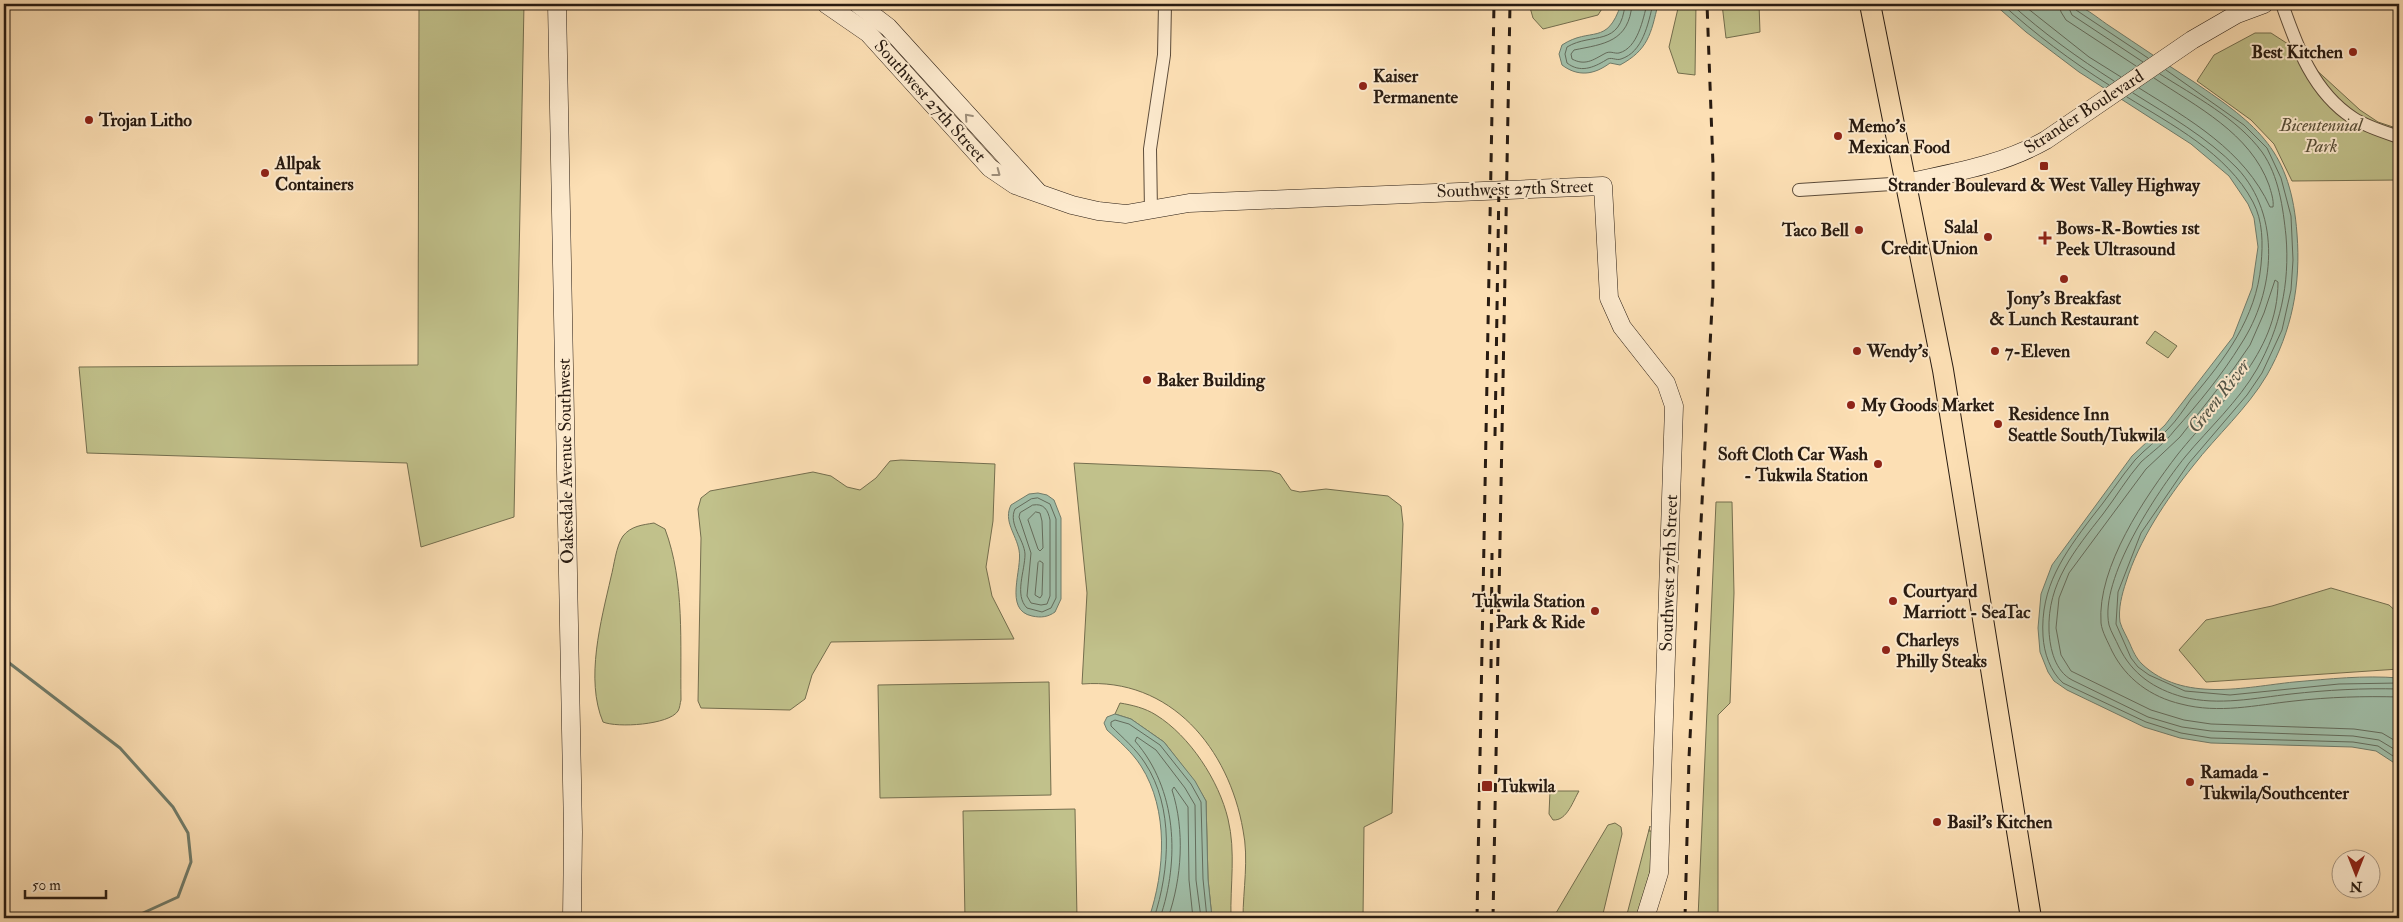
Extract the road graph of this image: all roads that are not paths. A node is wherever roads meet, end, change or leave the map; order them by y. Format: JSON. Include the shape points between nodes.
{"nodes":[{"id":1,"x":557,"y":4,"type":"edge"},
{"id":2,"x":826,"y":4,"type":"edge"},
{"id":3,"x":858,"y":4,"type":"edge"},
{"id":4,"x":1165,"y":4,"type":"edge"},
{"id":5,"x":1870,"y":4,"type":"edge"},
{"id":6,"x":2264,"y":4,"type":"edge"},
{"id":7,"x":2282,"y":4,"type":"edge"},
{"id":8,"x":2396,"y":137,"type":"edge"},
{"id":9,"x":1906,"y":183,"type":"junction"},
{"id":10,"x":1799,"y":190,"type":"dead end"},
{"id":11,"x":1037,"y":191,"type":"junction"},
{"id":12,"x":1151,"y":211,"type":"junction"},
{"id":13,"x":572,"y":918,"type":"edge"},
{"id":14,"x":1645,"y":918,"type":"edge"},
{"id":15,"x":2031,"y":918,"type":"edge"}],
"edges":[{"from":1,"to":13,"type":"street","name":"Oakesdale Avenue Southwest","via":[[573,822]]},
{"from":2,"to":11,"type":"street","name":"Southwest 27th Street","one_way":true,"via":[[868,33],[990,168],[1015,185]]},
{"from":11,"to":3,"type":"street","name":"Southwest 27th Street","one_way":true,"via":[[888,27]]},
{"from":4,"to":12,"type":"street","via":[[1164,55],[1150,149]]},
{"from":5,"to":9,"type":"main road"},
{"from":6,"to":9,"type":"street","name":"Strander Boulevard","via":[[2237,14],[2192,40],[2089,112],[2018,155]]},
{"from":7,"to":8,"type":"street","via":[[2316,84],[2353,118]]},
{"from":9,"to":10,"type":"street","name":"Strander Boulevard"},
{"from":9,"to":15,"type":"main road","via":[[1944,370]]},
{"from":11,"to":12,"type":"street","name":"Southwest 27th Street","via":[[1098,211],[1126,214]]},
{"from":12,"to":14,"type":"street","name":"Southwest 27th Street","via":[[1189,203],[1603,186],[1609,298],[1622,327],[1660,372],[1674,406],[1659,873]]}]}
